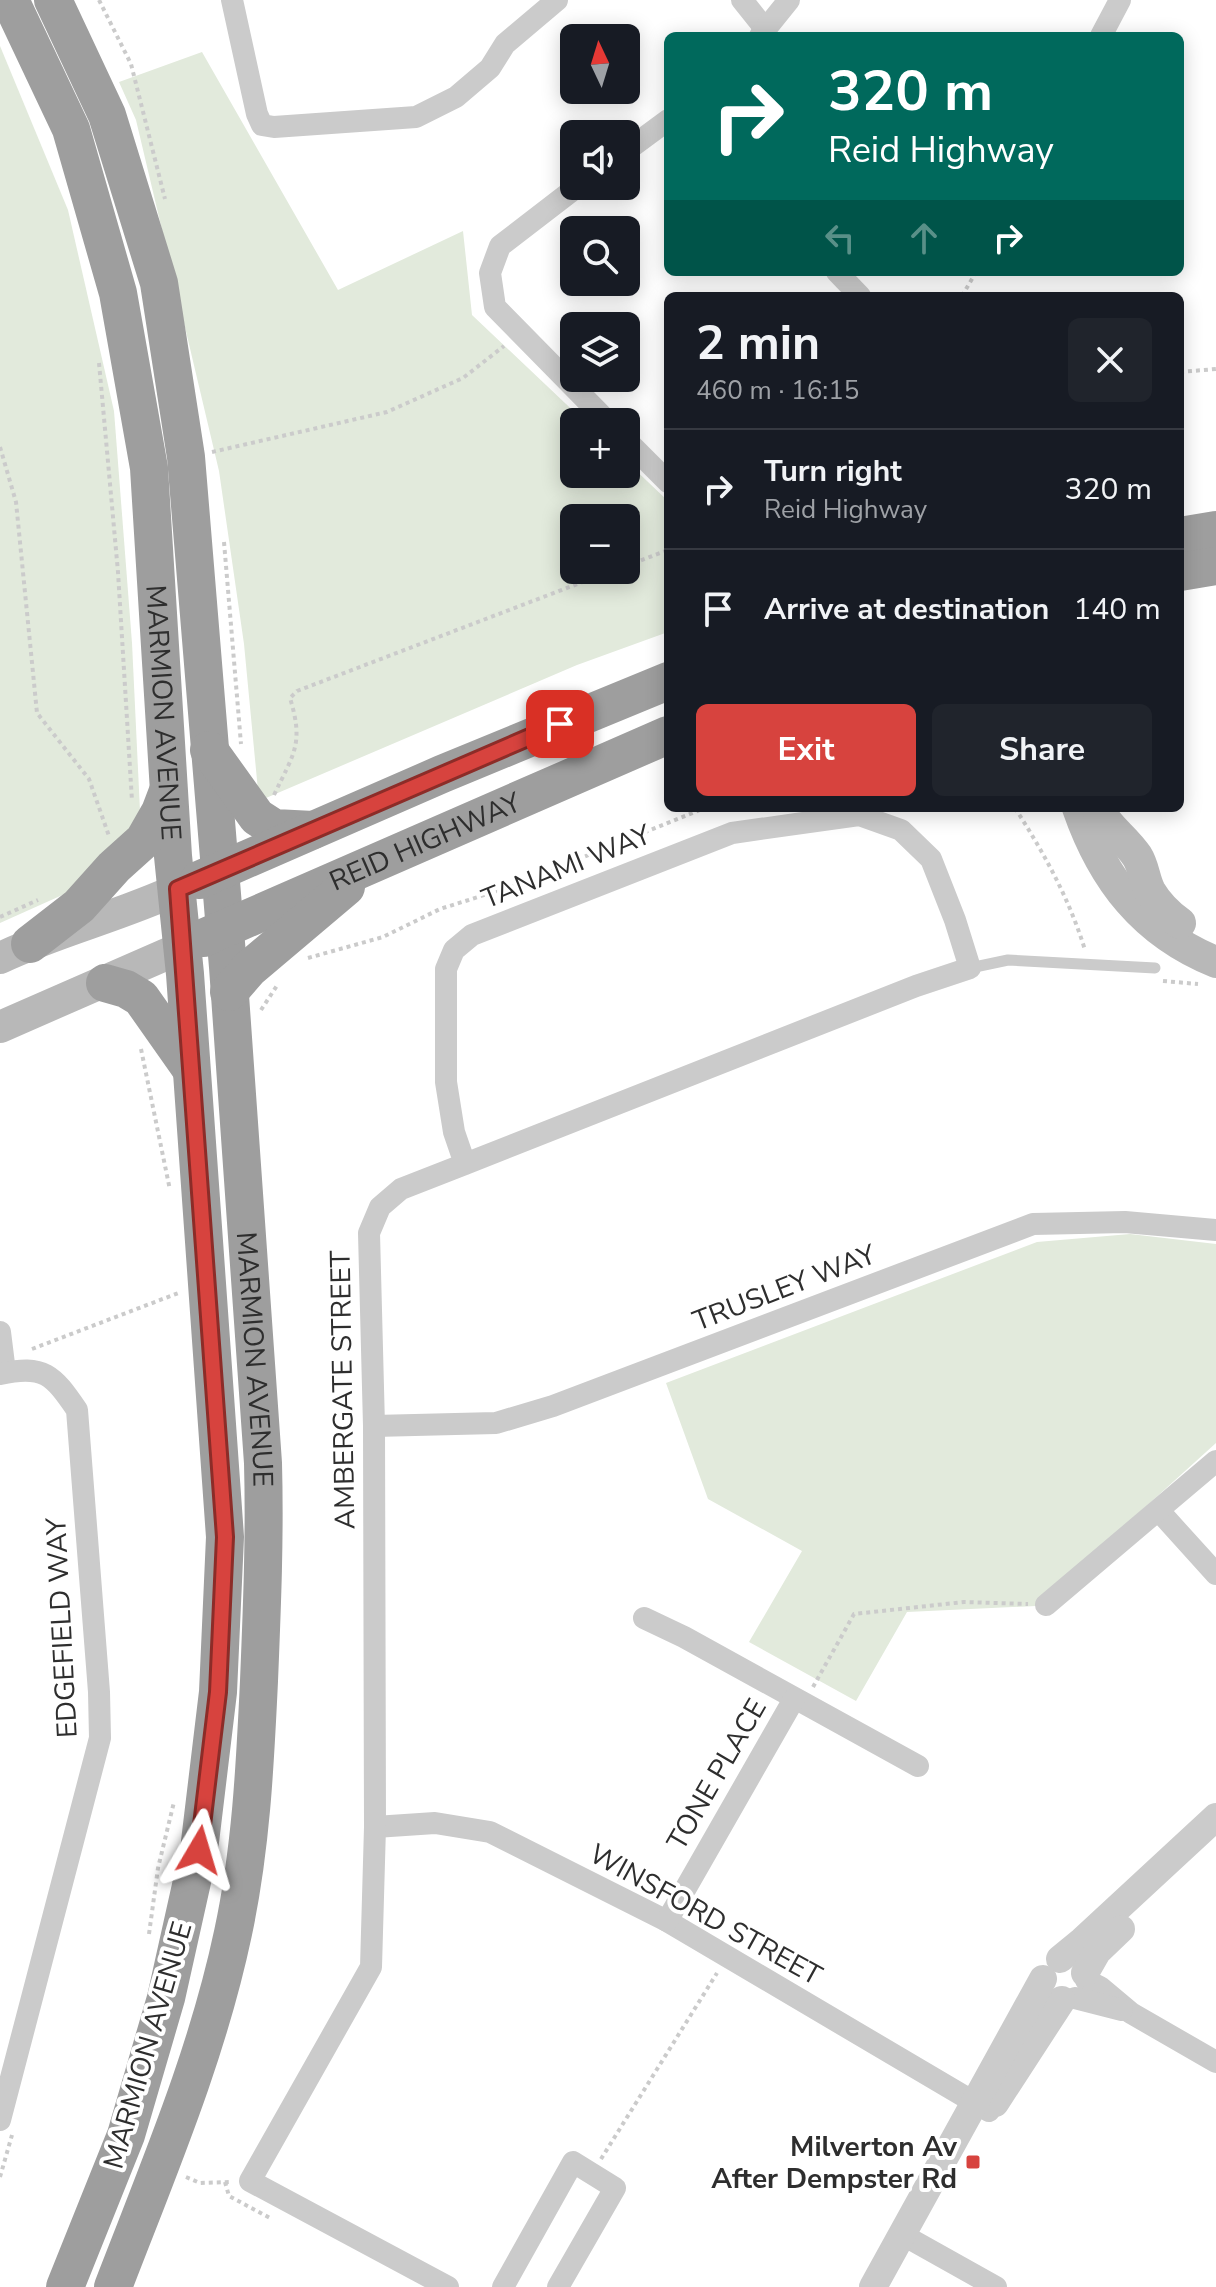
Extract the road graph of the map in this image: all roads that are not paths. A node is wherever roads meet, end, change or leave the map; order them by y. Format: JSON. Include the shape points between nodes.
{"nodes":[{"id":1,"x":10,"y":0,"type":"edge"},
{"id":2,"x":53,"y":0,"type":"edge"},
{"id":3,"x":232,"y":0,"type":"edge"},
{"id":4,"x":557,"y":0,"type":"edge"},
{"id":5,"x":742,"y":0,"type":"edge"},
{"id":6,"x":789,"y":0,"type":"edge"},
{"id":7,"x":1120,"y":0,"type":"edge"},
{"id":8,"x":762,"y":32,"type":"edge"},
{"id":9,"x":764,"y":32,"type":"edge"},
{"id":10,"x":1103,"y":32,"type":"edge"},
{"id":11,"x":664,"y":123,"type":"edge"},
{"id":12,"x":640,"y":141,"type":"edge"},
{"id":13,"x":560,"y":200,"type":"edge"},
{"id":14,"x":841,"y":276,"type":"edge"},
{"id":15,"x":856,"y":292,"type":"edge"},
{"id":16,"x":595,"y":408,"type":"edge"},
{"id":17,"x":640,"y":454,"type":"edge"},
{"id":18,"x":664,"y":478,"type":"edge"},
{"id":19,"x":1216,"y":530,"type":"edge"},
{"id":20,"x":1184,"y":535,"type":"edge"},
{"id":21,"x":1216,"y":566,"type":"edge"},
{"id":22,"x":1184,"y":571,"type":"edge"},
{"id":23,"x":664,"y":683,"type":"edge"},
{"id":24,"x":664,"y":737,"type":"edge"},
{"id":25,"x":226,"y":754,"type":"junction"},
{"id":26,"x":170,"y":785,"type":"junction"},
{"id":27,"x":1080,"y":812,"type":"edge"},
{"id":28,"x":1099,"y":812,"type":"edge"},
{"id":29,"x":314,"y":830,"type":"junction"},
{"id":30,"x":378,"y":860,"type":"junction"},
{"id":31,"x":219,"y":872,"type":"junction"},
{"id":32,"x":178,"y":889,"type":"junction"},
{"id":33,"x":224,"y":928,"type":"junction"},
{"id":34,"x":1216,"y":944,"type":"edge"},
{"id":35,"x":183,"y":947,"type":"junction"},
{"id":36,"x":15,"y":951,"type":"edge"},
{"id":37,"x":1216,"y":962,"type":"edge"},
{"id":38,"x":970,"y":968,"type":"junction"},
{"id":39,"x":1155,"y":968,"type":"dead end"},
{"id":40,"x":105,"y":983,"type":"junction"},
{"id":41,"x":229,"y":992,"type":"junction"},
{"id":42,"x":0,"y":1027,"type":"edge"},
{"id":43,"x":192,"y":1072,"type":"junction"},
{"id":44,"x":465,"y":1164,"type":"junction"},
{"id":45,"x":1216,"y":1230,"type":"edge"},
{"id":46,"x":0,"y":1332,"type":"edge"},
{"id":47,"x":3,"y":1373,"type":"edge"},
{"id":48,"x":374,"y":1426,"type":"junction"},
{"id":49,"x":1216,"y":1461,"type":"edge"},
{"id":50,"x":1159,"y":1511,"type":"junction"},
{"id":51,"x":1216,"y":1574,"type":"edge"},
{"id":52,"x":1046,"y":1605,"type":"road end"},
{"id":53,"x":644,"y":1618,"type":"dead end"},
{"id":54,"x":799,"y":1701,"type":"junction"},
{"id":55,"x":918,"y":1766,"type":"dead end"},
{"id":56,"x":1216,"y":1817,"type":"edge"},
{"id":57,"x":375,"y":1827,"type":"junction"},
{"id":58,"x":1216,"y":1842,"type":"edge"},
{"id":59,"x":667,"y":1921,"type":"junction"},
{"id":60,"x":1051,"y":1969,"type":"junction"},
{"id":61,"x":1077,"y":1988,"type":"junction"},
{"id":62,"x":1216,"y":2062,"type":"edge"},
{"id":63,"x":982,"y":2108,"type":"junction"},
{"id":64,"x":0,"y":2120,"type":"edge"},
{"id":65,"x":911,"y":2239,"type":"junction"},
{"id":66,"x":65,"y":2287,"type":"edge"},
{"id":67,"x":113,"y":2287,"type":"edge"},
{"id":68,"x":448,"y":2287,"type":"edge"},
{"id":69,"x":503,"y":2287,"type":"edge"},
{"id":70,"x":558,"y":2287,"type":"edge"},
{"id":71,"x":873,"y":2287,"type":"edge"},
{"id":72,"x":893,"y":2287,"type":"edge"},
{"id":73,"x":996,"y":2287,"type":"edge"}],
"edges":[{"from":1,"to":26,"type":"highway","name":"MARMION AVENUE","via":[[71,129],[118,293],[149,468]]},
{"from":2,"to":25,"type":"highway","name":"MARMION AVENUE","via":[[107,115],[159,283]]},
{"from":3,"to":4,"type":"street","via":[[257,114],[262,125],[274,127],[416,117],[456,97],[490,68],[505,44]]},
{"from":5,"to":8,"type":"street"},
{"from":6,"to":9,"type":"street"},
{"from":7,"to":10,"type":"street"},
{"from":11,"to":12,"type":"street"},
{"from":13,"to":16,"type":"street","via":[[500,246],[490,273],[495,307]]},
{"from":14,"to":15,"type":"street"},
{"from":17,"to":18,"type":"street"},
{"from":19,"to":20,"type":"highway"},
{"from":21,"to":22,"type":"highway"},
{"from":23,"to":29,"type":"highway","name":"REID HIGHWAY"},
{"from":24,"to":30,"type":"highway","name":"REID HIGHWAY"},
{"from":25,"to":29,"type":"highway","via":[[257,817],[274,828]]},
{"from":25,"to":31,"type":"highway","name":"MARMION AVENUE"},
{"from":26,"to":32,"type":"highway","name":"MARMION AVENUE"},
{"from":26,"to":36,"type":"highway","via":[[144,840],[79,906]]},
{"from":27,"to":37,"type":"main road","via":[[1100,861],[1126,900],[1158,930]]},
{"from":28,"to":34,"type":"main road","via":[[1136,854],[1149,890],[1164,910]]},
{"from":29,"to":31,"type":"highway","name":"REID HIGHWAY"},
{"from":30,"to":33,"type":"highway","name":"REID HIGHWAY"},
{"from":30,"to":41,"type":"highway"},
{"from":31,"to":32,"type":"highway","name":"REID HIGHWAY"},
{"from":31,"to":33,"type":"highway","name":"MARMION AVENUE"},
{"from":32,"to":35,"type":"highway","name":"MARMION AVENUE"},
{"from":32,"to":36,"type":"main road"},
{"from":33,"to":35,"type":"highway","name":"REID HIGHWAY"},
{"from":33,"to":41,"type":"highway","name":"MARMION AVENUE"},
{"from":35,"to":40,"type":"main road"},
{"from":35,"to":43,"type":"highway","name":"MARMION AVENUE"},
{"from":38,"to":39,"type":"lane","via":[[1008,960]]},
{"from":38,"to":44,"type":"street","name":"AMBERGATE STREET"},
{"from":38,"to":44,"type":"street","name":"TANAMI WAY","via":[[931,859],[901,830],[859,815],[732,833],[472,935],[454,950],[446,969],[446,1082]]},
{"from":40,"to":42,"type":"main road"},
{"from":40,"to":43,"type":"highway","via":[[141,998]]},
{"from":41,"to":67,"type":"highway","name":"MARMION AVENUE","via":[[264,1492],[253,1799],[233,1933],[211,2020],[189,2093]]},
{"from":43,"to":66,"type":"highway","name":"MARMION AVENUE","via":[[225,1537],[218,1692],[199,1850],[166,1998],[126,2135]]},
{"from":44,"to":48,"type":"street","name":"AMBERGATE STREET","via":[[401,1189],[380,1207],[369,1233]]},
{"from":45,"to":48,"type":"street","name":"TRUSLEY WAY","via":[[1125,1222],[1033,1224],[553,1406],[496,1423]]},
{"from":46,"to":47,"type":"street"},
{"from":47,"to":64,"type":"street","name":"EDGEFIELD WAY","via":[[30,1369],[56,1380],[77,1410],[100,1738]]},
{"from":48,"to":57,"type":"street","name":"AMBERGATE STREET"},
{"from":49,"to":50,"type":"street"},
{"from":50,"to":51,"type":"street"},
{"from":50,"to":52,"type":"street"},
{"from":53,"to":54,"type":"street","name":"TONE PLACE"},
{"from":54,"to":55,"type":"street","name":"TONE PLACE"},
{"from":54,"to":59,"type":"street","name":"TONE PLACE"},
{"from":56,"to":60,"type":"street"},
{"from":57,"to":59,"type":"street","name":"WINSFORD STREET","via":[[435,1823],[490,1832]]},
{"from":57,"to":68,"type":"street","name":"AMBERGATE STREET","via":[[371,1967],[250,2181]]},
{"from":58,"to":61,"type":"street","via":[[1104,1945]]},
{"from":59,"to":63,"type":"street","name":"WINSFORD STREET"},
{"from":60,"to":61,"type":"street","via":[[1075,1961]]},
{"from":60,"to":61,"type":"street","via":[[1049,1994]]},
{"from":60,"to":63,"type":"street"},
{"from":61,"to":62,"type":"street","via":[[1100,1987],[1131,2013]]},
{"from":61,"to":63,"type":"street"},
{"from":63,"to":65,"type":"street"},
{"from":65,"to":71,"type":"street"},
{"from":65,"to":72,"type":"street"},
{"from":65,"to":73,"type":"street"},
{"from":69,"to":70,"type":"street","via":[[573,2162],[615,2188]]}]}
